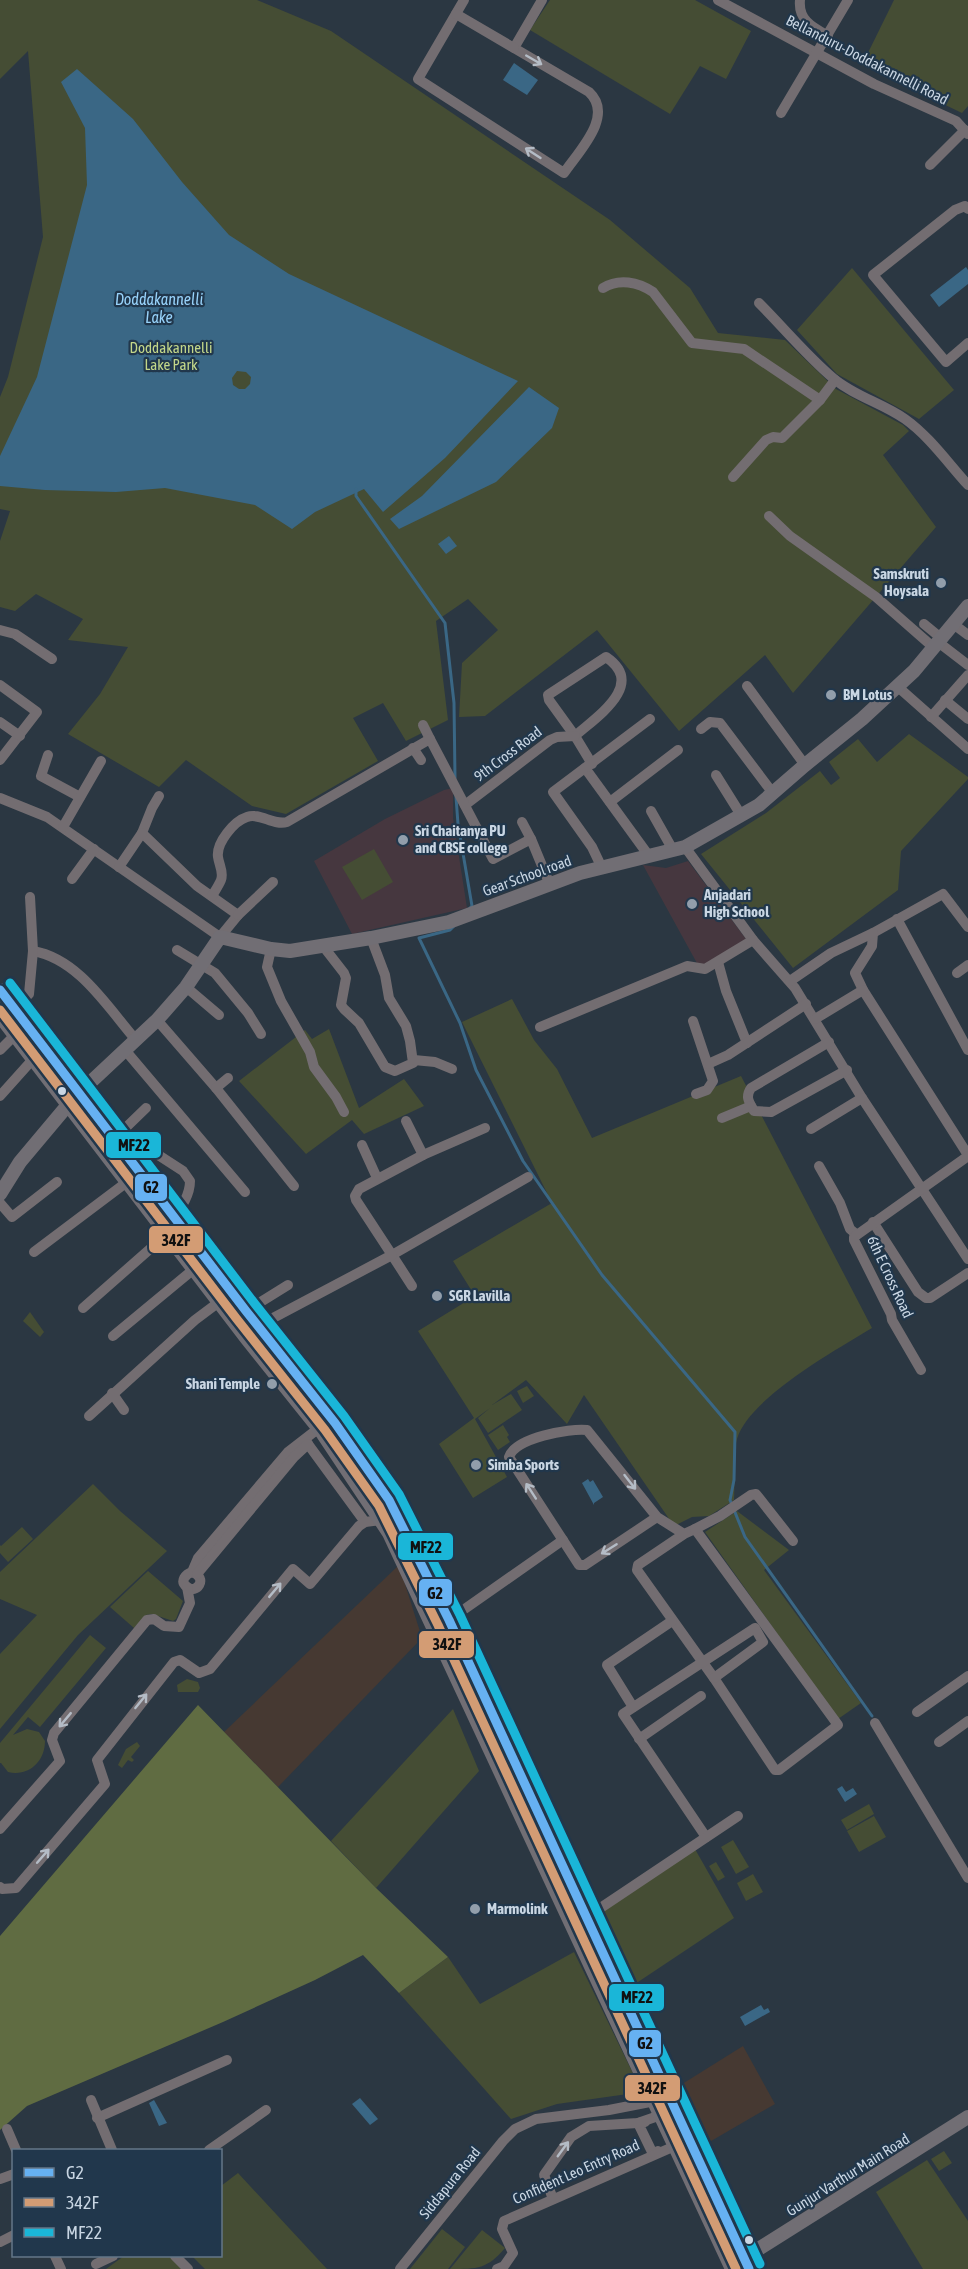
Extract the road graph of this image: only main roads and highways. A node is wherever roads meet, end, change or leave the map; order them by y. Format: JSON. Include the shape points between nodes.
{"nodes":[{"id":1,"x":968,"y":606,"type":"edge"},
{"id":2,"x":0,"y":990,"type":"edge"},
{"id":3,"x":0,"y":1017,"type":"edge"},
{"id":4,"x":79,"y":1093,"type":"junction"},
{"id":5,"x":67,"y":1106,"type":"junction"},
{"id":6,"x":0,"y":1194,"type":"edge"},
{"id":7,"x":611,"y":1970,"type":"junction"},
{"id":8,"x":596,"y":1977,"type":"junction"},
{"id":9,"x":968,"y":2117,"type":"edge"},
{"id":10,"x":746,"y":2264,"type":"edge"},
{"id":11,"x":732,"y":2269,"type":"edge"}],
"edges":[{"from":1,"to":4,"type":"main road","name":"Gear School road","via":[[898,687],[847,724],[759,805],[741,815],[679,848],[602,868],[462,918],[290,951],[220,937],[186,987],[157,1020]]},
{"from":2,"to":4,"type":"main road"},
{"from":3,"to":5,"type":"main road"},
{"from":4,"to":7,"type":"main road","via":[[335,1423],[389,1500],[449,1620]]},
{"from":5,"to":6,"type":"main road","via":[[20,1162]]},
{"from":5,"to":8,"type":"main road","via":[[321,1431],[381,1520]]},
{"from":7,"to":8,"type":"main road"},
{"from":7,"to":10,"type":"main road"},
{"from":8,"to":11,"type":"main road","via":[[655,2101],[649,2119],[675,2146]]},
{"from":9,"to":10,"type":"main road","name":"Gunjur Varthur Main Road"}]}
